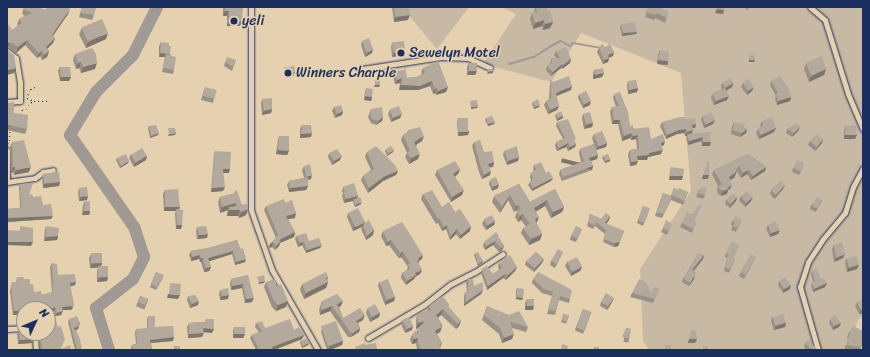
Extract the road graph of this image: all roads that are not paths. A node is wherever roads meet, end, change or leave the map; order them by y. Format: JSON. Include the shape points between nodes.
{"nodes":[{"id":1,"x":251,"y":7,"type":"edge"},
{"id":2,"x":810,"y":7,"type":"edge"},
{"id":3,"x":7,"y":51,"type":"edge"},
{"id":4,"x":490,"y":68,"type":"edge"},
{"id":5,"x":362,"y":69,"type":"dead end"},
{"id":6,"x":7,"y":102,"type":"edge"},
{"id":7,"x":863,"y":129,"type":"edge"},
{"id":8,"x":7,"y":150,"type":"edge"},
{"id":9,"x":863,"y":168,"type":"edge"},
{"id":10,"x":53,"y":170,"type":"dead end"},
{"id":11,"x":503,"y":254,"type":"dead end"},
{"id":12,"x":368,"y":338,"type":"dead end"},
{"id":13,"x":318,"y":350,"type":"edge"},
{"id":14,"x":818,"y":350,"type":"edge"}],
"edges":[{"from":1,"to":13,"type":"street","via":[[251,210],[272,270]]},
{"from":2,"to":7,"type":"street","via":[[825,20],[848,94]]},
{"from":3,"to":6,"type":"street","via":[[16,58],[20,101]]},
{"from":4,"to":5,"type":"street","via":[[468,58],[441,57]]},
{"from":8,"to":10,"type":"street","via":[[7,182],[35,178]]},
{"from":9,"to":14,"type":"street","via":[[853,187],[845,213],[808,262],[800,287]]},
{"from":11,"to":12,"type":"street"}]}
